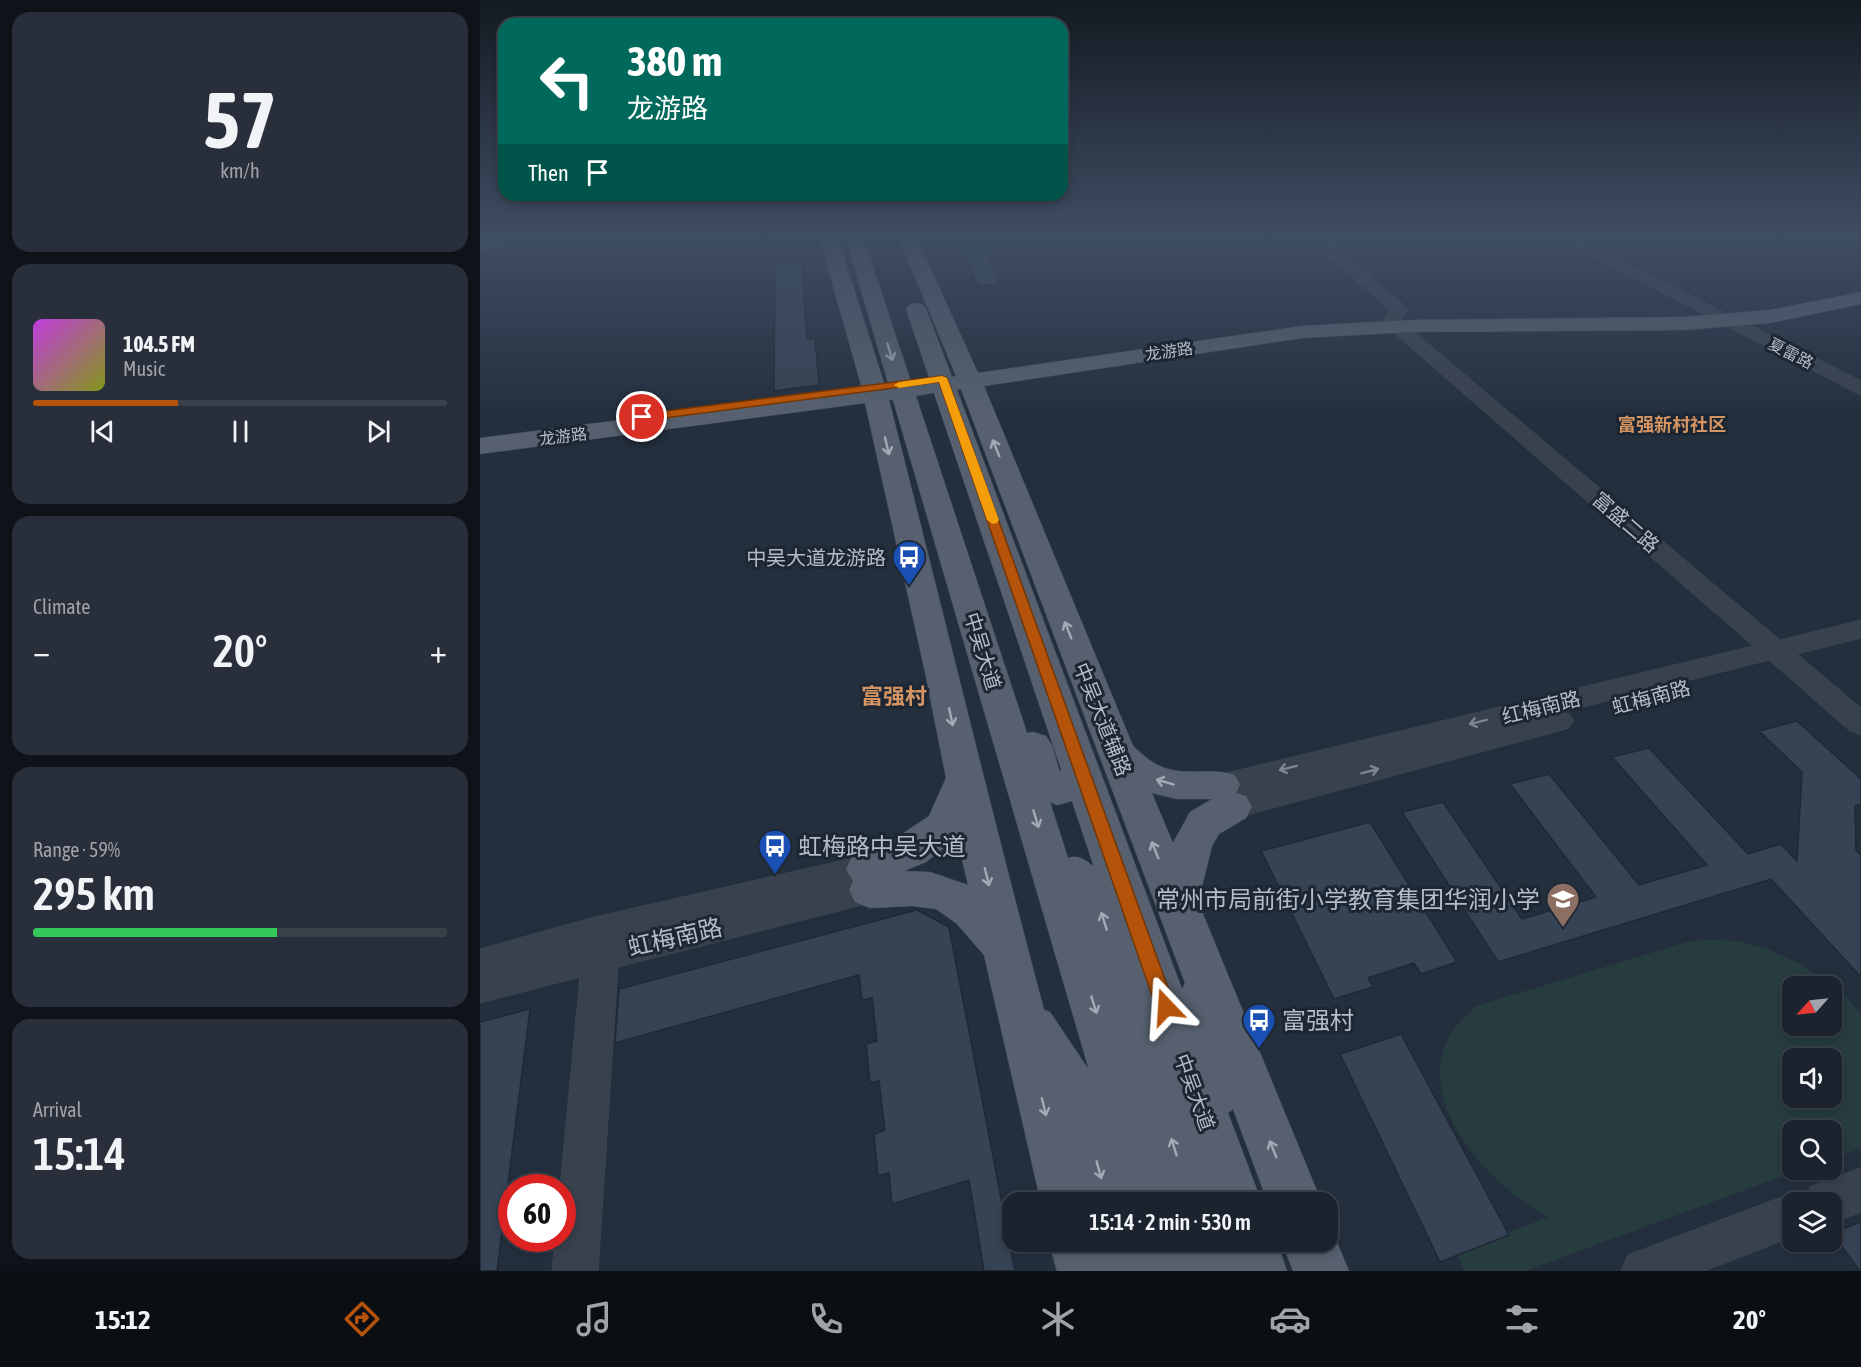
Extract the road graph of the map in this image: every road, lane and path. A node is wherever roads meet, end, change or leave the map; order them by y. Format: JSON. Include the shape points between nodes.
{"nodes":[{"id":1,"x":881,"y":295,"type":"edge"},
{"id":2,"x":892,"y":295,"type":"edge"},
{"id":3,"x":899,"y":295,"type":"edge"},
{"id":4,"x":930,"y":295,"type":"edge"},
{"id":5,"x":1383,"y":295,"type":"edge"},
{"id":6,"x":1682,"y":295,"type":"edge"},
{"id":7,"x":1686,"y":295,"type":"edge"},
{"id":8,"x":1840,"y":295,"type":"edge"},
{"id":9,"x":1861,"y":298,"type":"edge"},
{"id":10,"x":1728,"y":318,"type":"junction"},
{"id":11,"x":1394,"y":323,"type":"junction"},
{"id":12,"x":930,"y":341,"type":"junction"},
{"id":13,"x":956,"y":379,"type":"junction"},
{"id":14,"x":1861,"y":381,"type":"edge"},
{"id":15,"x":1861,"y":389,"type":"edge"},
{"id":16,"x":888,"y":390,"type":"junction"},
{"id":17,"x":480,"y":438,"type":"edge"},
{"id":18,"x":917,"y":439,"type":"junction"},
{"id":19,"x":480,"y":446,"type":"edge"},
{"id":20,"x":1024,"y":520,"type":"junction"},
{"id":21,"x":954,"y":557,"type":"junction"},
{"id":22,"x":1013,"y":576,"type":"junction"},
{"id":23,"x":1861,"y":629,"type":"edge"},
{"id":24,"x":1861,"y":644,"type":"edge"},
{"id":25,"x":1782,"y":656,"type":"junction"},
{"id":26,"x":942,"y":672,"type":"junction"},
{"id":27,"x":1861,"y":724,"type":"edge"},
{"id":28,"x":1117,"y":754,"type":"junction"},
{"id":29,"x":1081,"y":768,"type":"junction"},
{"id":30,"x":964,"y":780,"type":"junction"},
{"id":31,"x":1227,"y":796,"type":"junction"},
{"id":32,"x":869,"y":879,"type":"junction"},
{"id":33,"x":1058,"y":892,"type":"junction"},
{"id":34,"x":1176,"y":903,"type":"junction"},
{"id":35,"x":1005,"y":948,"type":"junction"},
{"id":36,"x":600,"y":955,"type":"junction"},
{"id":37,"x":480,"y":965,"type":"edge"},
{"id":38,"x":1203,"y":970,"type":"junction"},
{"id":39,"x":480,"y":986,"type":"edge"},
{"id":40,"x":1019,"y":1006,"type":"junction"},
{"id":41,"x":1861,"y":1190,"type":"edge"},
{"id":42,"x":1065,"y":1192,"type":"edge"},
{"id":43,"x":1105,"y":1192,"type":"edge"},
{"id":44,"x":1152,"y":1192,"type":"edge"},
{"id":45,"x":1188,"y":1192,"type":"edge"},
{"id":46,"x":1231,"y":1192,"type":"edge"},
{"id":47,"x":1250,"y":1192,"type":"edge"},
{"id":48,"x":1291,"y":1192,"type":"edge"},
{"id":49,"x":1842,"y":1197,"type":"edge"},
{"id":50,"x":1782,"y":1219,"type":"edge"},
{"id":51,"x":1079,"y":1252,"type":"edge"},
{"id":52,"x":1123,"y":1252,"type":"edge"},
{"id":53,"x":1170,"y":1252,"type":"edge"},
{"id":54,"x":1314,"y":1252,"type":"edge"},
{"id":55,"x":575,"y":1271,"type":"edge"},
{"id":56,"x":1084,"y":1271,"type":"edge"},
{"id":57,"x":1136,"y":1271,"type":"edge"},
{"id":58,"x":1176,"y":1271,"type":"edge"},
{"id":59,"x":1322,"y":1271,"type":"edge"},
{"id":60,"x":1644,"y":1271,"type":"edge"}],
"edges":[{"from":1,"to":16,"type":"main road","name":"中吴大道","one_way":true},
{"from":2,"to":12,"type":"main road","via":[[919,353],[927,352]]},
{"from":3,"to":12,"type":"main road","name":"中吴大道"},
{"from":4,"to":13,"type":"main road","name":"中吴大道辅路"},
{"from":5,"to":11,"type":"street","via":[[1398,311]]},
{"from":6,"to":10,"type":"street","name":"夏雷路"},
{"from":7,"to":10,"type":"street","name":"夏雷路"},
{"from":8,"to":10,"type":"main road","name":"龙游路"},
{"from":9,"to":10,"type":"main road","name":"龙游路"},
{"from":10,"to":11,"type":"main road","name":"龙游路","via":[[1628,325]]},
{"from":10,"to":14,"type":"street","name":"夏雷路"},
{"from":10,"to":15,"type":"street","name":"夏雷路"},
{"from":11,"to":13,"type":"main road","name":"龙游路","via":[[1305,326]]},
{"from":11,"to":25,"type":"street","name":"富盛二路"},
{"from":12,"to":13,"type":"main road","name":"中吴大道"},
{"from":13,"to":16,"type":"main road","name":"龙游路"},
{"from":20,"to":13,"type":"main road","name":"中吴大道辅路","one_way":true},
{"from":13,"to":22,"type":"main road","name":"中吴大道"},
{"from":16,"to":17,"type":"main road","name":"龙游路"},
{"from":16,"to":18,"type":"main road","name":"中吴大道"},
{"from":16,"to":19,"type":"main road","name":"龙游路"},
{"from":16,"to":26,"type":"main road","one_way":true},
{"from":18,"to":21,"type":"main road","name":"中吴大道"},
{"from":18,"to":22,"type":"main road","via":[[927,421],[935,419],[947,427],[980,530]]},
{"from":20,"to":22,"type":"main road"},
{"from":28,"to":20,"type":"main road","name":"中吴大道辅路","one_way":true},
{"from":21,"to":26,"type":"main road","via":[[948,584],[954,615]]},
{"from":21,"to":29,"type":"main road","via":[[990,603],[1043,782],[1057,790],[1071,787]]},
{"from":21,"to":33,"type":"main road","name":"中吴大道","one_way":true},
{"from":22,"to":29,"type":"main road","name":"中吴大道"},
{"from":23,"to":25,"type":"street"},
{"from":24,"to":25,"type":"street","name":"虹梅南路"},
{"from":25,"to":27,"type":"street","name":"富盛二路"},
{"from":25,"to":31,"type":"street","name":"虹梅南路"},
{"from":26,"to":30,"type":"main road","one_way":true},
{"from":31,"to":28,"type":"main road","one_way":true,"via":[[1147,777]]},
{"from":34,"to":28,"type":"main road","name":"中吴大道辅路","one_way":true},
{"from":29,"to":46,"type":"main road","name":"中吴大道"},
{"from":30,"to":32,"type":"main road","via":[[944,826]]},
{"from":30,"to":35,"type":"main road","one_way":true},
{"from":31,"to":34,"type":"main road","via":[[1204,823],[1192,846]]},
{"from":32,"to":35,"type":"main road","via":[[949,894],[981,916]]},
{"from":32,"to":36,"type":"street","name":"虹梅南路"},
{"from":32,"to":37,"type":"street","name":"虹梅南路","via":[[591,934]]},
{"from":33,"to":44,"type":"main road","name":"中吴大道","one_way":true},
{"from":45,"to":33,"type":"main road","one_way":true,"via":[[1096,895],[1073,873],[1064,876]]},
{"from":34,"to":38,"type":"main road","name":"中吴大道辅路"},
{"from":35,"to":40,"type":"main road"},
{"from":36,"to":39,"type":"street","name":"虹梅南路"},
{"from":36,"to":55,"type":"street"},
{"from":38,"to":47,"type":"main road","via":[[1206,1072]]},
{"from":48,"to":38,"type":"main road","name":"中吴大道辅路","one_way":true},
{"from":40,"to":42,"type":"main road","one_way":true},
{"from":40,"to":43,"type":"main road","one_way":true,"via":[[1076,1094]]},
{"from":41,"to":49,"type":"street"},
{"from":50,"to":60,"type":"street"},
{"from":51,"to":56,"type":"main road"},
{"from":52,"to":57,"type":"main road"},
{"from":53,"to":58,"type":"main road"},
{"from":54,"to":59,"type":"main road"}]}
